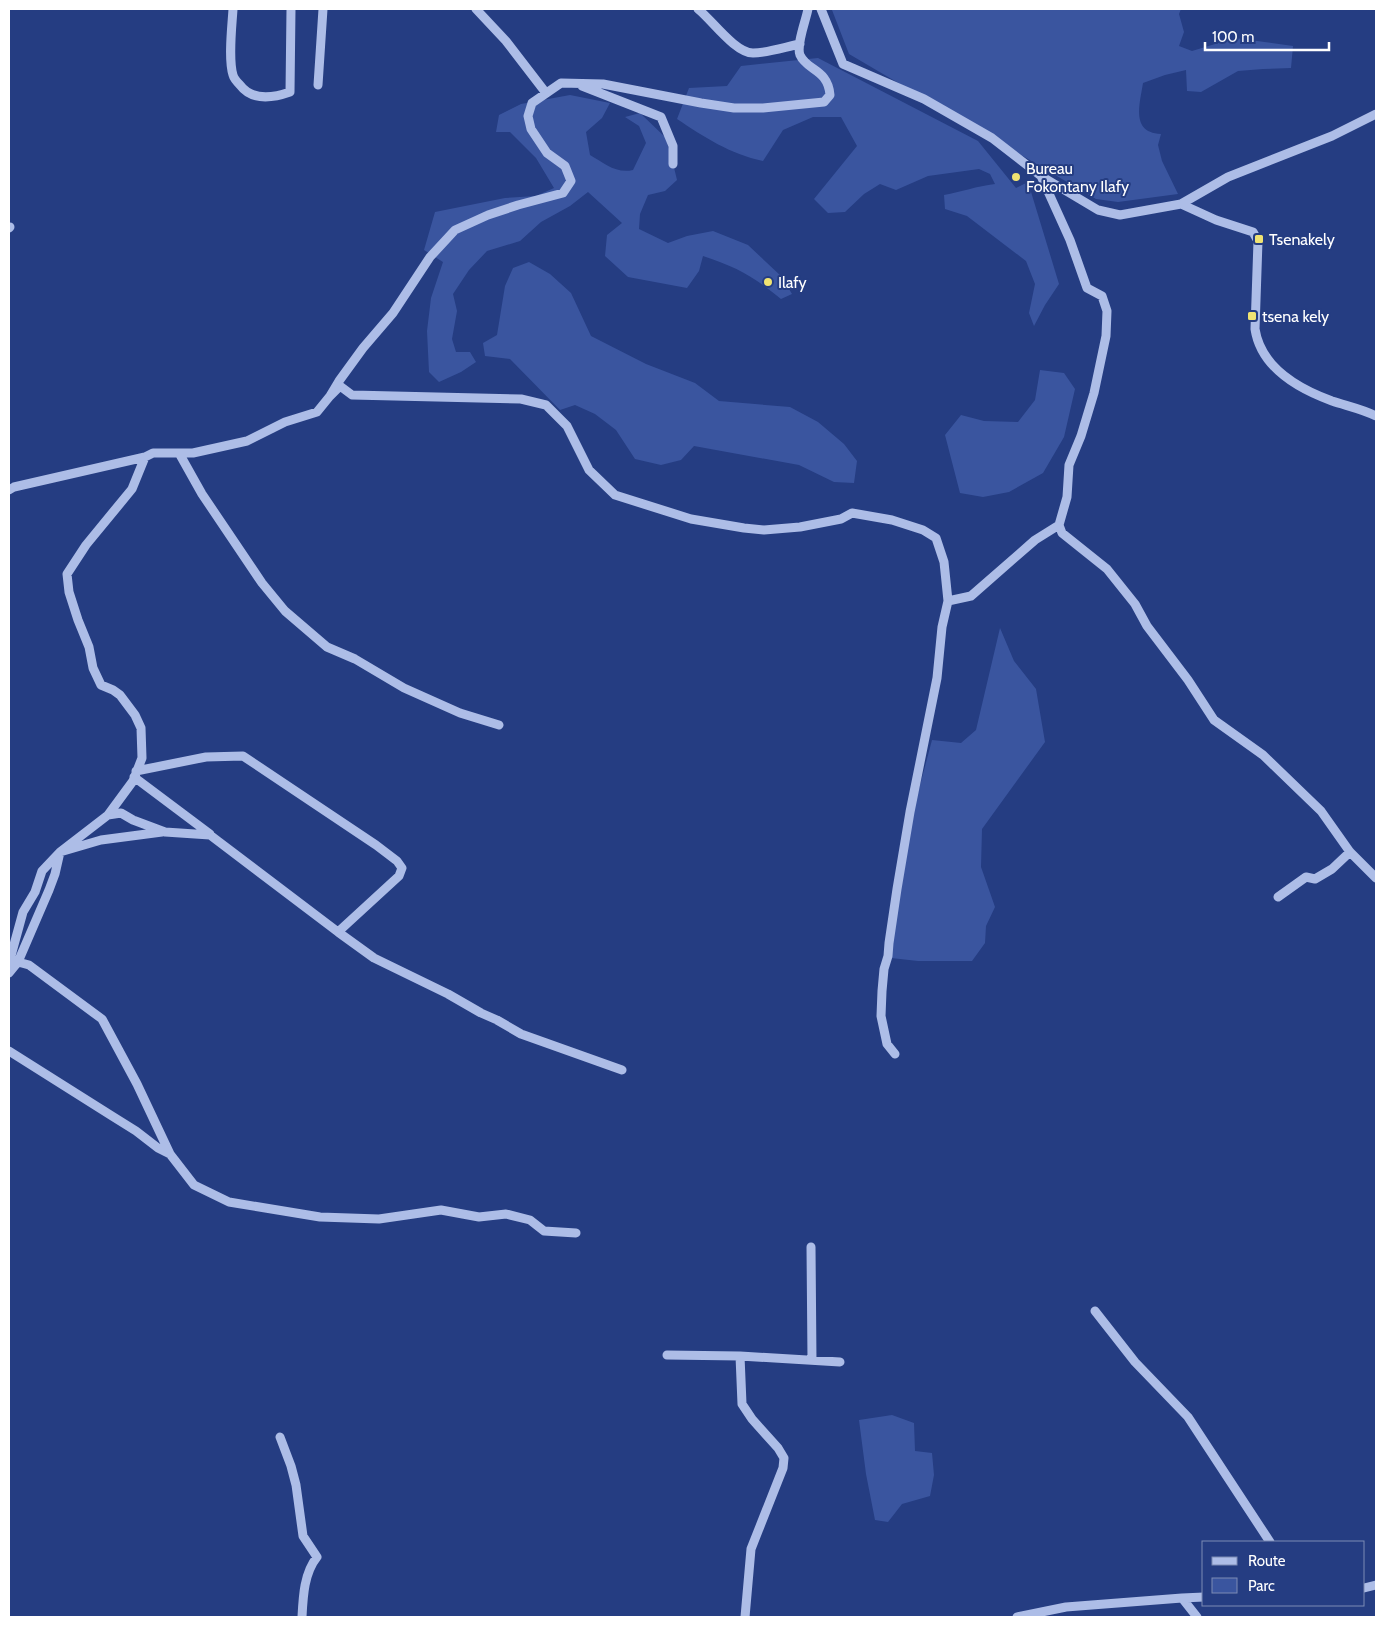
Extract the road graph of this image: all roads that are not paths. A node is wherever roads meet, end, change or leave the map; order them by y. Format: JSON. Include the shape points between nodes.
{"nodes":[{"id":1,"x":233,"y":9,"type":"edge"},
{"id":2,"x":290,"y":9,"type":"edge"},
{"id":3,"x":323,"y":9,"type":"edge"},
{"id":4,"x":476,"y":9,"type":"edge"},
{"id":5,"x":698,"y":9,"type":"edge"},
{"id":6,"x":808,"y":9,"type":"edge"},
{"id":7,"x":822,"y":10,"type":"edge"},
{"id":8,"x":800,"y":44,"type":"junction"},
{"id":9,"x":575,"y":83,"type":"junction"},
{"id":10,"x":318,"y":85,"type":"dead end"},
{"id":11,"x":546,"y":93,"type":"junction"},
{"id":12,"x":1376,"y":114,"type":"edge"},
{"id":13,"x":673,"y":164,"type":"dead end"},
{"id":14,"x":1041,"y":176,"type":"junction"},
{"id":15,"x":1181,"y":204,"type":"junction"},
{"id":16,"x":330,"y":396,"type":"junction"},
{"id":17,"x":1376,"y":416,"type":"edge"},
{"id":18,"x":180,"y":453,"type":"junction"},
{"id":19,"x":145,"y":457,"type":"junction"},
{"id":20,"x":9,"y":490,"type":"edge"},
{"id":21,"x":1059,"y":525,"type":"junction"},
{"id":22,"x":948,"y":601,"type":"junction"},
{"id":23,"x":499,"y":725,"type":"dead end"},
{"id":24,"x":135,"y":774,"type":"junction"},
{"id":25,"x":108,"y":815,"type":"junction"},
{"id":26,"x":165,"y":832,"type":"junction"},
{"id":27,"x":210,"y":834,"type":"junction"},
{"id":28,"x":60,"y":852,"type":"junction"},
{"id":29,"x":1350,"y":852,"type":"junction"},
{"id":30,"x":1376,"y":878,"type":"edge"},
{"id":31,"x":1278,"y":897,"type":"dead end"},
{"id":32,"x":338,"y":932,"type":"junction"},
{"id":33,"x":14,"y":962,"type":"edge"},
{"id":34,"x":9,"y":973,"type":"edge"},
{"id":35,"x":9,"y":1051,"type":"edge"},
{"id":36,"x":895,"y":1054,"type":"dead end"},
{"id":37,"x":622,"y":1070,"type":"dead end"},
{"id":38,"x":170,"y":1154,"type":"junction"},
{"id":39,"x":576,"y":1233,"type":"dead end"},
{"id":40,"x":811,"y":1247,"type":"dead end"},
{"id":41,"x":1095,"y":1312,"type":"dead end"},
{"id":42,"x":667,"y":1355,"type":"dead end"},
{"id":43,"x":740,"y":1356,"type":"junction"},
{"id":44,"x":812,"y":1360,"type":"junction"},
{"id":45,"x":840,"y":1362,"type":"dead end"},
{"id":46,"x":280,"y":1437,"type":"dead end"},
{"id":47,"x":1269,"y":1541,"type":"edge"},
{"id":48,"x":1202,"y":1597,"type":"edge"},
{"id":49,"x":1182,"y":1598,"type":"junction"},
{"id":50,"x":302,"y":1617,"type":"edge"},
{"id":51,"x":744,"y":1617,"type":"edge"},
{"id":52,"x":1017,"y":1617,"type":"edge"},
{"id":53,"x":1197,"y":1617,"type":"edge"}],
"edges":[{"from":1,"to":2,"type":"street","via":[[233,76],[244,90],[260,97],[276,97],[290,92]]},
{"from":3,"to":10,"type":"street"},
{"from":4,"to":11,"type":"street","via":[[506,41]]},
{"from":5,"to":8,"type":"street","via":[[736,46],[751,53]]},
{"from":6,"to":8,"type":"street"},
{"from":7,"to":14,"type":"street","via":[[843,64],[924,98],[992,138]]},
{"from":8,"to":9,"type":"street","via":[[800,56],[829,85],[830,95],[824,102],[734,108],[603,84]]},
{"from":9,"to":11,"type":"street","via":[[562,83]]},
{"from":9,"to":13,"type":"street","via":[[661,117],[673,146]]},
{"from":11,"to":16,"type":"street","via":[[532,103],[528,116],[531,129],[547,153],[565,166],[571,181],[563,193],[488,214],[455,230],[430,257],[394,313],[363,348]]},
{"from":12,"to":15,"type":"street","via":[[1332,136],[1228,177]]},
{"from":14,"to":15,"type":"street","via":[[1098,210],[1120,215]]},
{"from":14,"to":21,"type":"street","via":[[1070,240],[1087,288],[1102,296],[1107,311],[1106,336],[1094,393],[1069,465],[1067,497]]},
{"from":15,"to":17,"type":"street","via":[[1253,232],[1256,237],[1255,329],[1257,343],[1273,366],[1298,386]]},
{"from":16,"to":18,"type":"street","via":[[317,412],[285,422],[247,441]]},
{"from":16,"to":22,"type":"street","via":[[340,386],[352,395],[521,399],[546,405],[568,426],[589,470],[615,495],[691,519],[764,530],[800,527],[841,519],[852,513],[892,520],[923,530],[936,538],[944,562]]},
{"from":18,"to":19,"type":"street","via":[[153,453]]},
{"from":18,"to":23,"type":"street","via":[[202,494],[262,583],[285,611],[327,647],[355,659],[404,688],[460,713]]},
{"from":19,"to":20,"type":"street"},
{"from":19,"to":24,"type":"street","via":[[132,489],[86,545],[67,574],[69,592],[100,686],[120,695],[141,728],[142,758]]},
{"from":21,"to":22,"type":"street","via":[[1035,540],[971,596]]},
{"from":21,"to":29,"type":"street","via":[[1062,533],[1107,570],[1135,604],[1153,635],[1214,720],[1263,755],[1320,811]]},
{"from":22,"to":36,"type":"street","via":[[884,969],[881,1016],[887,1044]]},
{"from":24,"to":25,"type":"street"},
{"from":24,"to":27,"type":"street"},
{"from":24,"to":32,"type":"street","via":[[206,757],[243,756],[397,861],[402,868],[399,876]]},
{"from":25,"to":26,"type":"street","via":[[121,813]]},
{"from":25,"to":28,"type":"street"},
{"from":26,"to":27,"type":"street"},
{"from":26,"to":28,"type":"street","via":[[101,840]]},
{"from":27,"to":32,"type":"street"},
{"from":28,"to":33,"type":"street","via":[[56,874]]},
{"from":28,"to":33,"type":"street","via":[[42,871],[23,912]]},
{"from":29,"to":30,"type":"street"},
{"from":29,"to":31,"type":"street","via":[[1332,869],[1315,879],[1306,877]]},
{"from":32,"to":37,"type":"street","via":[[374,958],[521,1034]]},
{"from":33,"to":34,"type":"street"},
{"from":33,"to":38,"type":"street","via":[[30,965],[102,1019]]},
{"from":35,"to":38,"type":"street"},
{"from":38,"to":39,"type":"street","via":[[194,1185],[229,1202],[320,1217],[379,1219],[441,1210],[479,1217],[506,1214],[530,1220],[544,1231]]},
{"from":40,"to":44,"type":"street"},
{"from":41,"to":47,"type":"street","via":[[1188,1417]]},
{"from":42,"to":43,"type":"street"},
{"from":43,"to":44,"type":"street"},
{"from":43,"to":51,"type":"street","via":[[742,1404],[784,1458],[751,1549]]},
{"from":44,"to":45,"type":"street"},
{"from":46,"to":50,"type":"street","via":[[296,1485],[303,1536],[317,1557],[310,1566]]},
{"from":48,"to":49,"type":"street"},
{"from":49,"to":52,"type":"street","via":[[1066,1607]]},
{"from":49,"to":53,"type":"street"}]}
